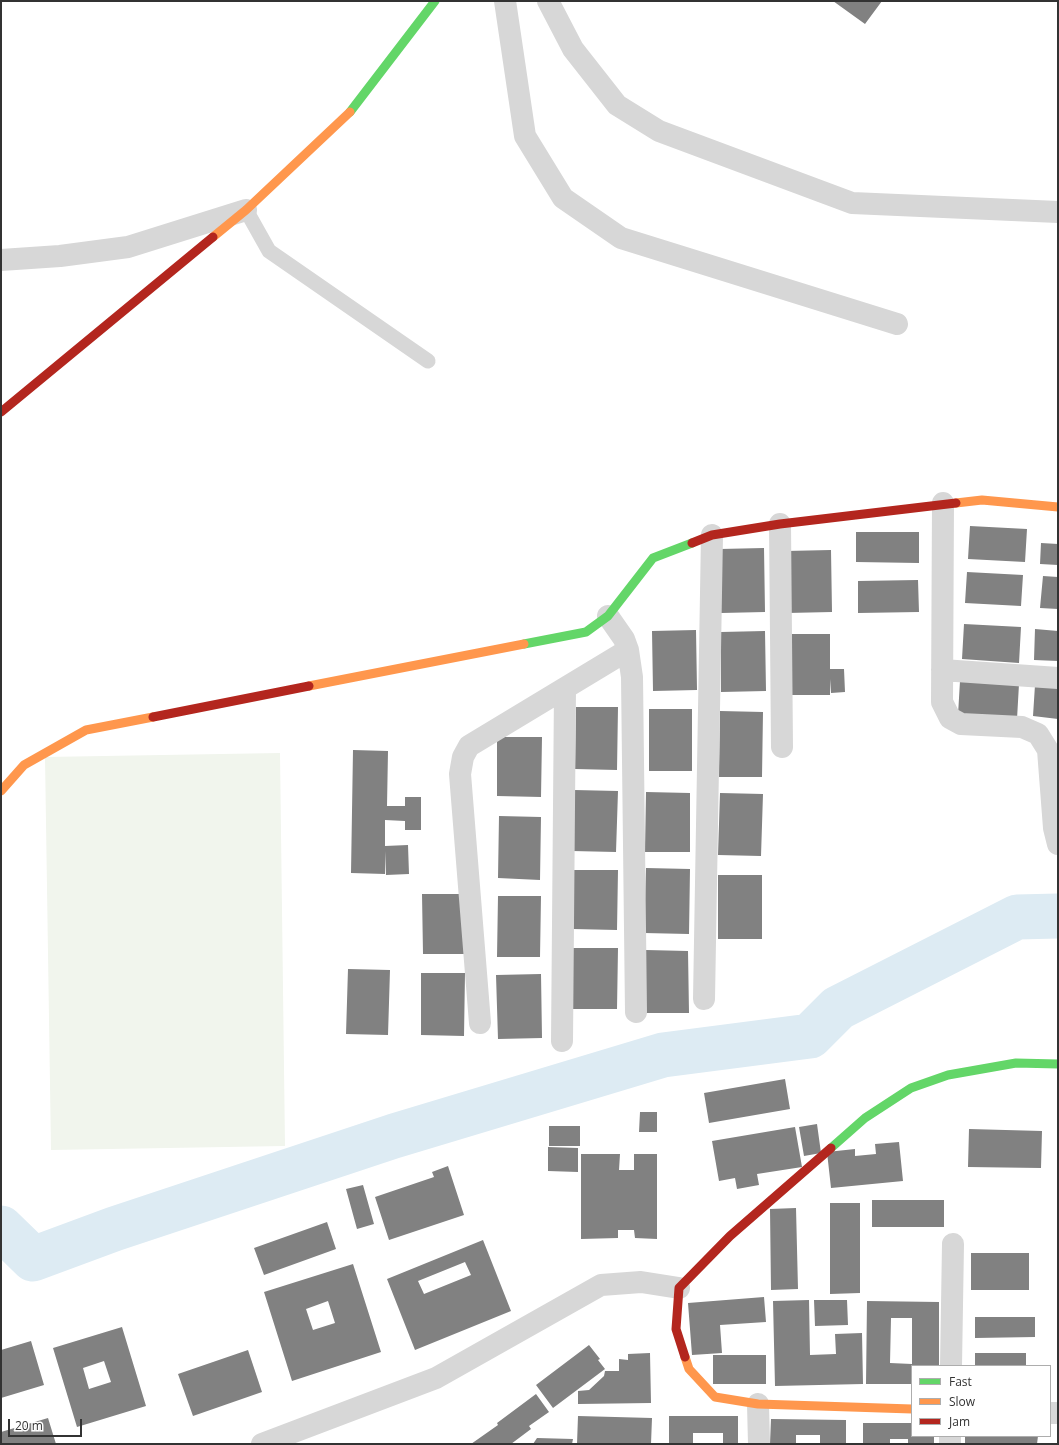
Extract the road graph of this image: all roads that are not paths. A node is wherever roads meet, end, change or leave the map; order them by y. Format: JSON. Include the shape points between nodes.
{"nodes":[{"id":1,"x":435,"y":1,"type":"edge"},
{"id":2,"x":505,"y":1,"type":"edge"},
{"id":3,"x":548,"y":1,"type":"edge"},
{"id":4,"x":246,"y":210,"type":"junction"},
{"id":5,"x":1058,"y":212,"type":"edge"},
{"id":6,"x":1,"y":260,"type":"edge"},
{"id":7,"x":897,"y":324,"type":"dead end"},
{"id":8,"x":428,"y":361,"type":"dead end"},
{"id":9,"x":1,"y":412,"type":"edge"},
{"id":10,"x":943,"y":503,"type":"junction"},
{"id":11,"x":1058,"y":507,"type":"edge"},
{"id":12,"x":780,"y":524,"type":"junction"},
{"id":13,"x":712,"y":535,"type":"junction"},
{"id":14,"x":608,"y":616,"type":"junction"},
{"id":15,"x":628,"y":650,"type":"junction"},
{"id":16,"x":942,"y":670,"type":"junction"},
{"id":17,"x":1058,"y":678,"type":"edge"},
{"id":18,"x":565,"y":688,"type":"junction"},
{"id":19,"x":782,"y":747,"type":"dead end"},
{"id":20,"x":1,"y":791,"type":"edge"},
{"id":21,"x":1058,"y":844,"type":"edge"},
{"id":22,"x":704,"y":999,"type":"dead end"},
{"id":23,"x":636,"y":1012,"type":"dead end"},
{"id":24,"x":480,"y":1023,"type":"dead end"},
{"id":25,"x":562,"y":1041,"type":"dead end"},
{"id":26,"x":1058,"y":1064,"type":"edge"},
{"id":27,"x":953,"y":1244,"type":"dead end"},
{"id":28,"x":679,"y":1288,"type":"junction"},
{"id":29,"x":951,"y":1365,"type":"edge"},
{"id":30,"x":758,"y":1404,"type":"junction"},
{"id":31,"x":911,"y":1409,"type":"edge"},
{"id":32,"x":262,"y":1444,"type":"edge"},
{"id":33,"x":759,"y":1444,"type":"edge"}],
"edges":[{"from":1,"to":4,"type":"street","via":[[345,118]]},
{"from":2,"to":7,"type":"street","via":[[525,136],[563,198],[620,238]]},
{"from":3,"to":5,"type":"street","via":[[573,49],[617,105],[659,131],[852,203]]},
{"from":4,"to":6,"type":"street","via":[[128,247],[60,256]]},
{"from":4,"to":8,"type":"lane","via":[[269,251]]},
{"from":4,"to":9,"type":"street"},
{"from":10,"to":11,"type":"street","via":[[982,500]]},
{"from":10,"to":12,"type":"street"},
{"from":10,"to":16,"type":"street"},
{"from":12,"to":13,"type":"street"},
{"from":12,"to":19,"type":"street"},
{"from":13,"to":14,"type":"street","via":[[653,558]]},
{"from":13,"to":22,"type":"street"},
{"from":14,"to":15,"type":"street","via":[[624,639]]},
{"from":14,"to":20,"type":"street","via":[[586,632],[86,730],[24,766]]},
{"from":15,"to":18,"type":"street"},
{"from":15,"to":23,"type":"street","via":[[632,677]]},
{"from":16,"to":17,"type":"street"},
{"from":16,"to":21,"type":"street","via":[[942,702],[950,718],[961,724],[1022,727],[1038,734],[1048,750],[1054,828]]},
{"from":18,"to":24,"type":"street","via":[[469,746],[463,757],[460,774]]},
{"from":18,"to":25,"type":"street"},
{"from":26,"to":28,"type":"street","via":[[1016,1063],[948,1075],[911,1088],[865,1118],[730,1236]]},
{"from":27,"to":29,"type":"street"},
{"from":28,"to":30,"type":"street","via":[[676,1329],[689,1369],[715,1397]]},
{"from":28,"to":32,"type":"street","via":[[641,1282],[601,1285],[436,1378]]},
{"from":30,"to":31,"type":"street"},
{"from":30,"to":33,"type":"street"}]}
